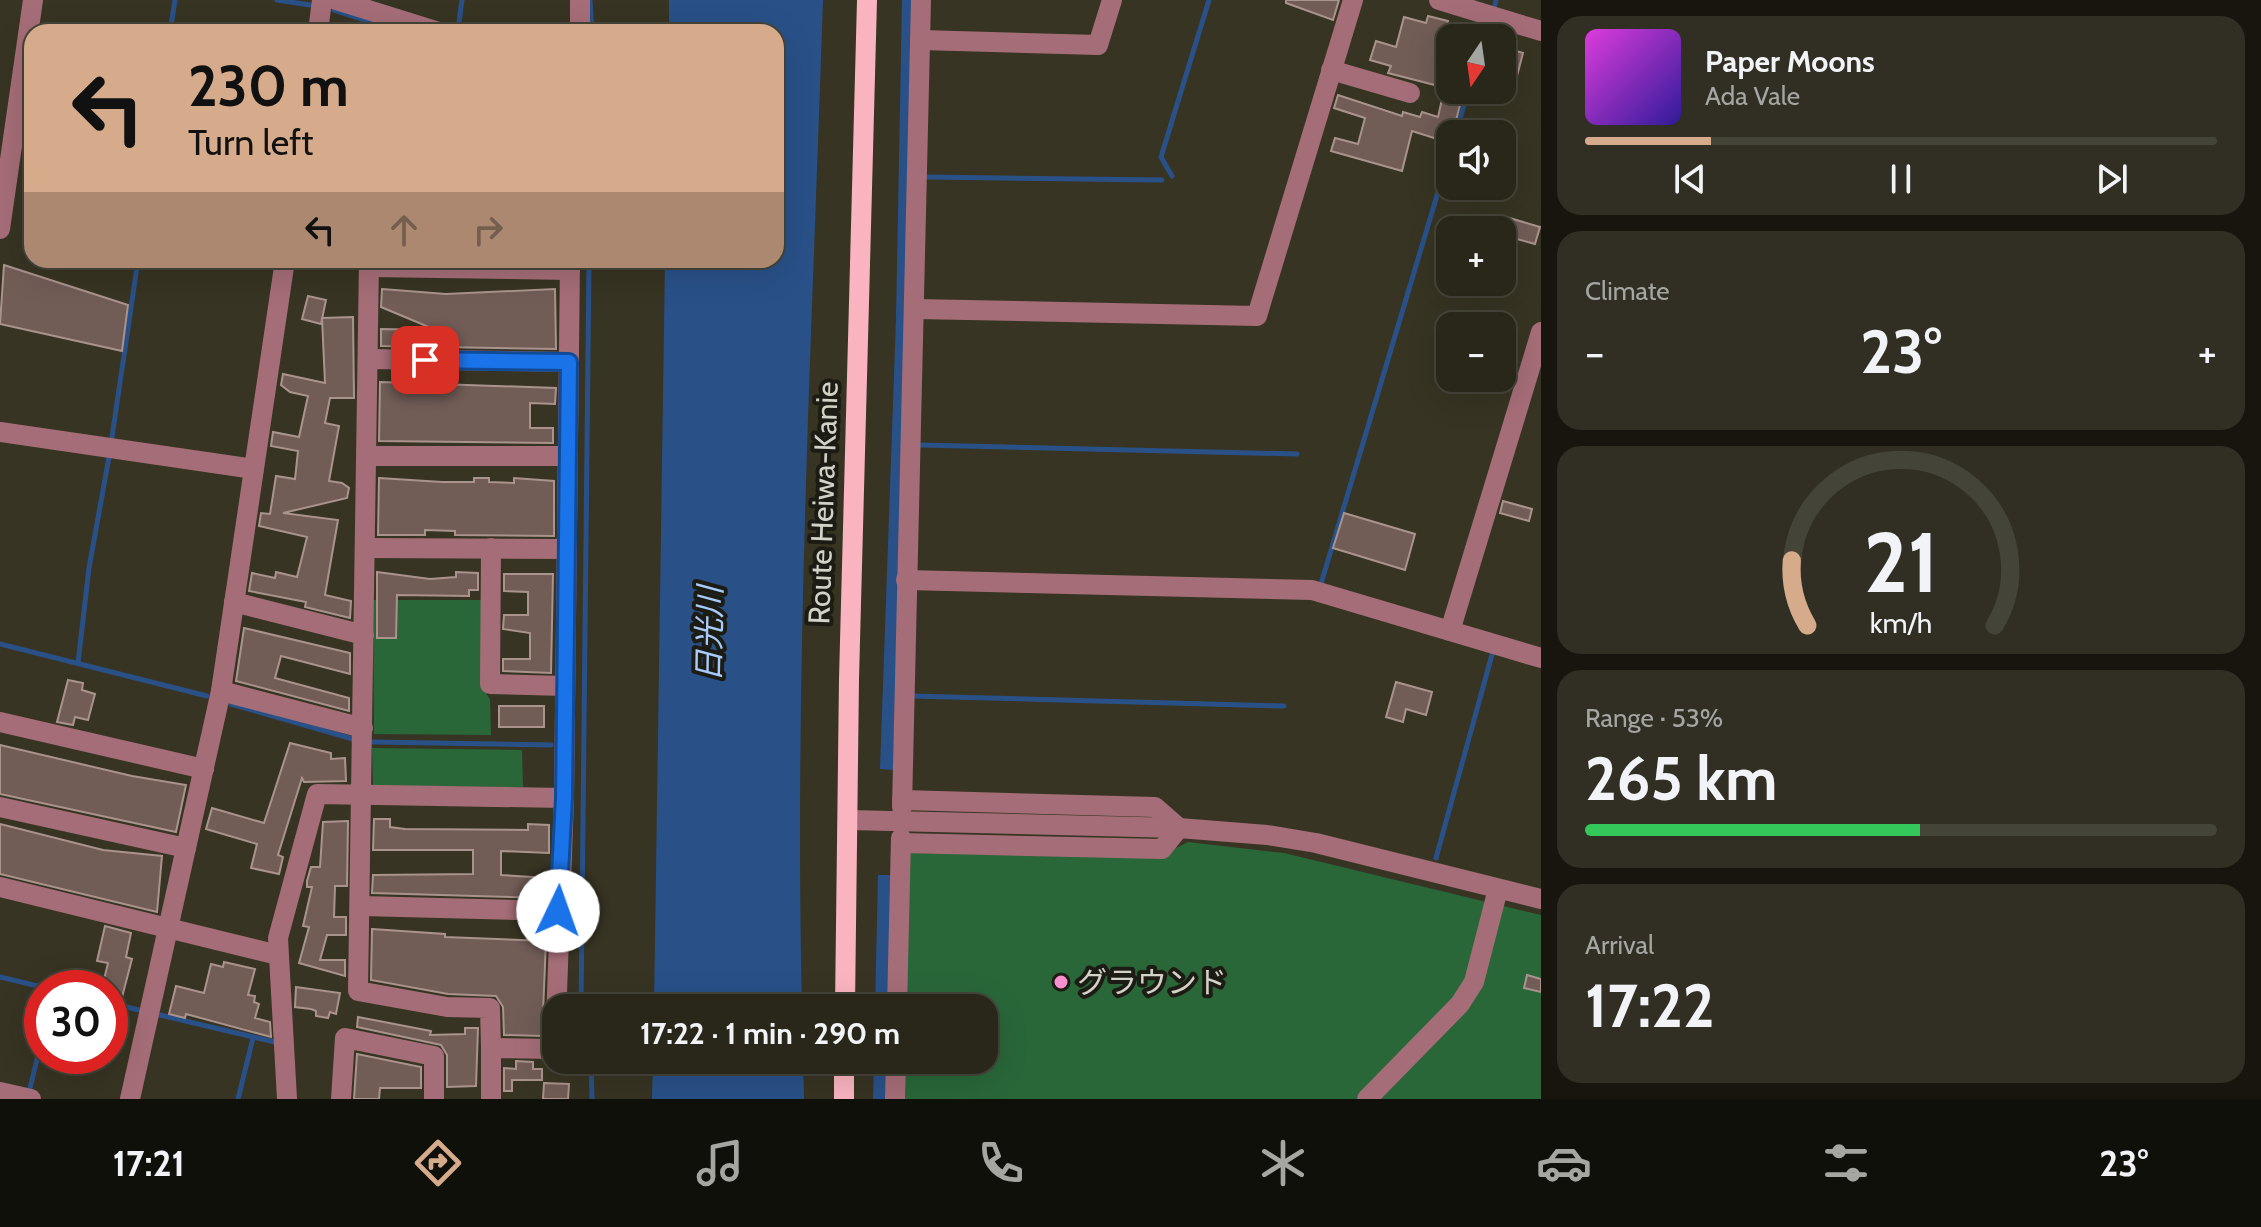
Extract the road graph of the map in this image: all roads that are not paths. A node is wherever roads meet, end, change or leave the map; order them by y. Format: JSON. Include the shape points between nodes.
{"nodes":[{"id":1,"x":33,"y":0,"type":"edge"},
{"id":2,"x":322,"y":0,"type":"edge"},
{"id":3,"x":336,"y":0,"type":"edge"},
{"id":4,"x":580,"y":0,"type":"edge"},
{"id":5,"x":867,"y":0,"type":"edge"},
{"id":6,"x":921,"y":0,"type":"edge"},
{"id":7,"x":1112,"y":0,"type":"edge"},
{"id":8,"x":1353,"y":0,"type":"edge"},
{"id":9,"x":1439,"y":0,"type":"edge"},
{"id":10,"x":31,"y":24,"type":"edge"},
{"id":11,"x":319,"y":24,"type":"edge"},
{"id":12,"x":413,"y":24,"type":"edge"},
{"id":13,"x":580,"y":24,"type":"edge"},
{"id":14,"x":1541,"y":31,"type":"edge"},
{"id":15,"x":920,"y":40,"type":"junction"},
{"id":16,"x":1331,"y":70,"type":"junction"},
{"id":17,"x":0,"y":78,"type":"edge"},
{"id":18,"x":24,"y":82,"type":"edge"},
{"id":19,"x":1410,"y":93,"type":"dead end"},
{"id":20,"x":24,"y":98,"type":"edge"},
{"id":21,"x":0,"y":229,"type":"edge"},
{"id":22,"x":284,"y":268,"type":"edge"},
{"id":23,"x":369,"y":268,"type":"edge"},
{"id":24,"x":570,"y":268,"type":"edge"},
{"id":25,"x":915,"y":309,"type":"junction"},
{"id":26,"x":1541,"y":332,"type":"edge"},
{"id":27,"x":368,"y":359,"type":"junction"},
{"id":28,"x":569,"y":362,"type":"junction"},
{"id":29,"x":0,"y":432,"type":"edge"},
{"id":30,"x":367,"y":456,"type":"junction"},
{"id":31,"x":568,"y":456,"type":"junction"},
{"id":32,"x":254,"y":469,"type":"junction"},
{"id":33,"x":367,"y":548,"type":"junction"},
{"id":34,"x":491,"y":548,"type":"junction"},
{"id":35,"x":567,"y":549,"type":"junction"},
{"id":36,"x":906,"y":580,"type":"junction"},
{"id":37,"x":234,"y":602,"type":"junction"},
{"id":38,"x":1450,"y":631,"type":"junction"},
{"id":39,"x":364,"y":635,"type":"junction"},
{"id":40,"x":1541,"y":658,"type":"edge"},
{"id":41,"x":565,"y":686,"type":"junction"},
{"id":42,"x":221,"y":691,"type":"junction"},
{"id":43,"x":0,"y":722,"type":"edge"},
{"id":44,"x":363,"y":728,"type":"junction"},
{"id":45,"x":204,"y":769,"type":"junction"},
{"id":46,"x":362,"y":795,"type":"junction"},
{"id":47,"x":564,"y":798,"type":"junction"},
{"id":48,"x":0,"y":807,"type":"edge"},
{"id":49,"x":849,"y":820,"type":"junction"},
{"id":50,"x":1179,"y":828,"type":"junction"},
{"id":51,"x":186,"y":848,"type":"junction"},
{"id":52,"x":0,"y":887,"type":"edge"},
{"id":53,"x":1498,"y":889,"type":"junction"},
{"id":54,"x":1541,"y":899,"type":"edge"},
{"id":55,"x":361,"y":906,"type":"junction"},
{"id":56,"x":558,"y":911,"type":"junction"},
{"id":57,"x":168,"y":928,"type":"junction"},
{"id":58,"x":278,"y":955,"type":"junction"},
{"id":59,"x":845,"y":994,"type":"edge"},
{"id":60,"x":897,"y":994,"type":"edge"},
{"id":61,"x":491,"y":1048,"type":"junction"},
{"id":62,"x":844,"y":1074,"type":"edge"},
{"id":63,"x":896,"y":1074,"type":"edge"},
{"id":64,"x":0,"y":1092,"type":"edge"},
{"id":65,"x":31,"y":1099,"type":"edge"},
{"id":66,"x":130,"y":1099,"type":"edge"},
{"id":67,"x":287,"y":1099,"type":"edge"},
{"id":68,"x":341,"y":1099,"type":"edge"},
{"id":69,"x":434,"y":1099,"type":"edge"},
{"id":70,"x":491,"y":1099,"type":"edge"},
{"id":71,"x":844,"y":1099,"type":"edge"},
{"id":72,"x":895,"y":1099,"type":"edge"},
{"id":73,"x":1367,"y":1099,"type":"edge"}],
"edges":[{"from":1,"to":10,"type":"street"},
{"from":2,"to":11,"type":"street"},
{"from":3,"to":12,"type":"street"},
{"from":4,"to":13,"type":"street"},
{"from":5,"to":49,"type":"main road","name":"Route Heiwa-Kanie"},
{"from":6,"to":15,"type":"street"},
{"from":7,"to":15,"type":"street","via":[[1098,45]]},
{"from":8,"to":16,"type":"street"},
{"from":9,"to":14,"type":"street"},
{"from":15,"to":25,"type":"street"},
{"from":16,"to":19,"type":"street"},
{"from":16,"to":25,"type":"street","via":[[1257,316]]},
{"from":17,"to":18,"type":"street"},
{"from":20,"to":21,"type":"street"},
{"from":22,"to":32,"type":"street"},
{"from":23,"to":27,"type":"street"},
{"from":24,"to":28,"type":"street"},
{"from":25,"to":36,"type":"street"},
{"from":26,"to":38,"type":"street"},
{"from":27,"to":28,"type":"street"},
{"from":27,"to":30,"type":"street"},
{"from":28,"to":31,"type":"street"},
{"from":29,"to":32,"type":"street"},
{"from":30,"to":31,"type":"street"},
{"from":30,"to":33,"type":"street"},
{"from":31,"to":35,"type":"street"},
{"from":32,"to":37,"type":"street"},
{"from":33,"to":34,"type":"street"},
{"from":33,"to":39,"type":"street"},
{"from":34,"to":35,"type":"street"},
{"from":34,"to":41,"type":"street","via":[[490,684]]},
{"from":35,"to":41,"type":"street"},
{"from":36,"to":38,"type":"street","via":[[1312,590]]},
{"from":36,"to":50,"type":"street","via":[[902,803],[1155,807]]},
{"from":37,"to":39,"type":"street"},
{"from":37,"to":42,"type":"street"},
{"from":38,"to":40,"type":"street"},
{"from":39,"to":44,"type":"street"},
{"from":41,"to":47,"type":"street"},
{"from":42,"to":44,"type":"street"},
{"from":42,"to":45,"type":"street"},
{"from":43,"to":45,"type":"street"},
{"from":44,"to":46,"type":"street"},
{"from":45,"to":51,"type":"street"},
{"from":46,"to":47,"type":"street"},
{"from":46,"to":55,"type":"street"},
{"from":46,"to":58,"type":"street","via":[[317,794],[278,938]]},
{"from":47,"to":56,"type":"street"},
{"from":48,"to":51,"type":"street"},
{"from":49,"to":50,"type":"street"},
{"from":49,"to":59,"type":"main road","name":"Route Heiwa-Kanie"},
{"from":50,"to":53,"type":"street","via":[[1316,843]]},
{"from":50,"to":60,"type":"street","via":[[1162,849],[901,840]]},
{"from":51,"to":57,"type":"street"},
{"from":52,"to":57,"type":"street"},
{"from":53,"to":54,"type":"street"},
{"from":53,"to":73,"type":"street","via":[[1474,982],[1460,1004]]},
{"from":55,"to":56,"type":"street"},
{"from":55,"to":61,"type":"street","via":[[358,991],[447,1007],[490,1008]]},
{"from":56,"to":61,"type":"street","via":[[555,1049]]},
{"from":57,"to":58,"type":"street"},
{"from":57,"to":66,"type":"street"},
{"from":58,"to":67,"type":"street"},
{"from":61,"to":70,"type":"street"},
{"from":62,"to":71,"type":"main road"},
{"from":63,"to":72,"type":"street"},
{"from":64,"to":65,"type":"street"},
{"from":68,"to":69,"type":"street","via":[[345,1038],[434,1056]]}]}
